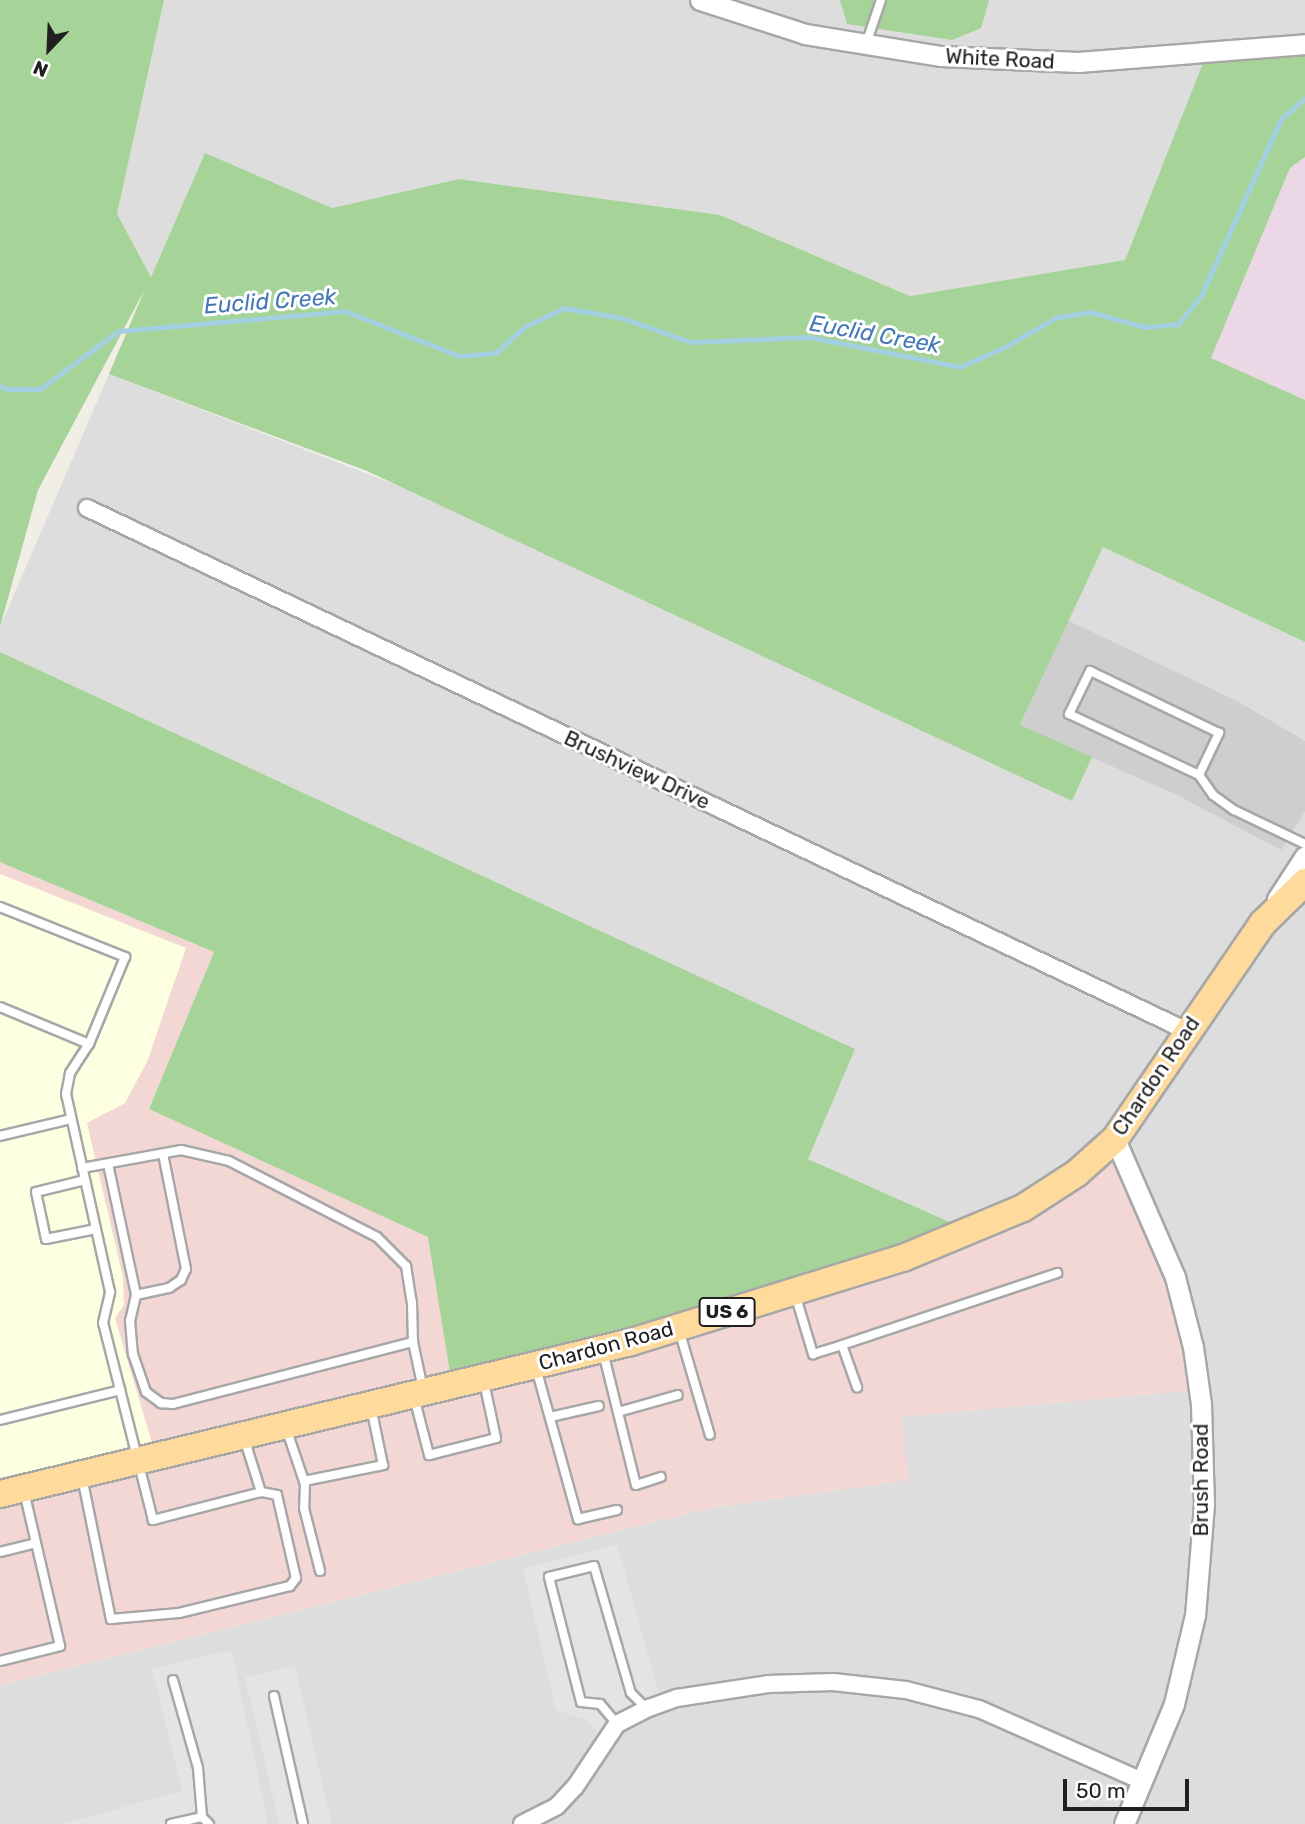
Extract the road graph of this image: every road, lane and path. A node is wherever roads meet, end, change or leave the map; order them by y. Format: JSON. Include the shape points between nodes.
{"nodes":[{"id":1,"x":700,"y":0,"type":"edge"},
{"id":2,"x":881,"y":0,"type":"edge"},
{"id":3,"x":866,"y":44,"type":"junction"},
{"id":4,"x":1305,"y":44,"type":"edge"},
{"id":5,"x":87,"y":508,"type":"dead end"},
{"id":6,"x":1199,"y":775,"type":"junction"},
{"id":7,"x":1305,"y":844,"type":"edge"},
{"id":8,"x":1305,"y":856,"type":"edge"},
{"id":9,"x":1305,"y":882,"type":"edge"},
{"id":10,"x":0,"y":907,"type":"edge"},
{"id":11,"x":1262,"y":923,"type":"junction"},
{"id":12,"x":0,"y":1007,"type":"edge"},
{"id":13,"x":1187,"y":1031,"type":"junction"},
{"id":14,"x":89,"y":1044,"type":"junction"},
{"id":15,"x":71,"y":1119,"type":"junction"},
{"id":16,"x":0,"y":1136,"type":"edge"},
{"id":17,"x":1115,"y":1139,"type":"junction"},
{"id":18,"x":163,"y":1154,"type":"junction"},
{"id":19,"x":108,"y":1164,"type":"junction"},
{"id":20,"x":82,"y":1168,"type":"junction"},
{"id":21,"x":85,"y":1180,"type":"junction"},
{"id":22,"x":96,"y":1229,"type":"junction"},
{"id":23,"x":1057,"y":1273,"type":"dead end"},
{"id":24,"x":794,"y":1292,"type":"junction"},
{"id":25,"x":136,"y":1296,"type":"junction"},
{"id":26,"x":678,"y":1327,"type":"junction"},
{"id":27,"x":413,"y":1342,"type":"junction"},
{"id":28,"x":842,"y":1345,"type":"junction"},
{"id":29,"x":603,"y":1349,"type":"junction"},
{"id":30,"x":535,"y":1365,"type":"junction"},
{"id":31,"x":483,"y":1378,"type":"junction"},
{"id":32,"x":857,"y":1387,"type":"dead end"},
{"id":33,"x":120,"y":1390,"type":"junction"},
{"id":34,"x":419,"y":1393,"type":"junction"},
{"id":35,"x":678,"y":1395,"type":"dead end"},
{"id":36,"x":371,"y":1405,"type":"junction"},
{"id":37,"x":598,"y":1406,"type":"dead end"},
{"id":38,"x":618,"y":1412,"type":"junction"},
{"id":39,"x":550,"y":1418,"type":"junction"},
{"id":40,"x":0,"y":1420,"type":"edge"},
{"id":41,"x":285,"y":1425,"type":"junction"},
{"id":42,"x":243,"y":1435,"type":"junction"},
{"id":43,"x":710,"y":1435,"type":"dead end"},
{"id":44,"x":137,"y":1461,"type":"junction"},
{"id":45,"x":82,"y":1474,"type":"junction"},
{"id":46,"x":661,"y":1477,"type":"dead end"},
{"id":47,"x":304,"y":1481,"type":"junction"},
{"id":48,"x":12,"y":1491,"type":"edge"},
{"id":49,"x":261,"y":1492,"type":"junction"},
{"id":50,"x":617,"y":1510,"type":"dead end"},
{"id":51,"x":36,"y":1543,"type":"junction"},
{"id":52,"x":0,"y":1552,"type":"edge"},
{"id":53,"x":320,"y":1572,"type":"dead end"},
{"id":54,"x":0,"y":1661,"type":"edge"},
{"id":55,"x":173,"y":1679,"type":"dead end"},
{"id":56,"x":274,"y":1696,"type":"dead end"},
{"id":57,"x":647,"y":1709,"type":"junction"},
{"id":58,"x":617,"y":1724,"type":"junction"},
{"id":59,"x":1142,"y":1781,"type":"junction"},
{"id":60,"x":202,"y":1817,"type":"junction"},
{"id":61,"x":170,"y":1824,"type":"edge"},
{"id":62,"x":209,"y":1824,"type":"edge"},
{"id":63,"x":303,"y":1824,"type":"edge"},
{"id":64,"x":522,"y":1824,"type":"edge"},
{"id":65,"x":1124,"y":1824,"type":"edge"}],
"edges":[{"from":1,"to":3,"type":"street","name":"White Road","via":[[805,34]]},
{"from":2,"to":3,"type":"lane"},
{"from":3,"to":4,"type":"street","name":"White Road","via":[[941,56],[1078,62]]},
{"from":5,"to":13,"type":"street","name":"Brushview Drive"},
{"from":6,"to":6,"type":"lane","via":[[1219,733],[1090,671],[1069,714]]},
{"from":6,"to":7,"type":"lane","via":[[1213,794],[1234,810]]},
{"from":8,"to":11,"type":"street"},
{"from":9,"to":11,"type":"main road","name":"Chardon Road","number":"US 6"},
{"from":10,"to":14,"type":"lane","via":[[125,957]]},
{"from":11,"to":13,"type":"main road","name":"Chardon Road","number":"US 6"},
{"from":12,"to":14,"type":"lane"},
{"from":13,"to":17,"type":"main road","name":"Chardon Road","number":"US 6"},
{"from":14,"to":15,"type":"lane","via":[[71,1073],[66,1094]]},
{"from":15,"to":16,"type":"lane"},
{"from":15,"to":20,"type":"lane"},
{"from":17,"to":24,"type":"main road","name":"Chardon Road","number":"US 6","via":[[1077,1173],[1023,1208],[903,1258]]},
{"from":17,"to":59,"type":"street","name":"Brush Road","via":[[1175,1277],[1201,1404],[1204,1503],[1195,1615],[1174,1704]]},
{"from":18,"to":19,"type":"lane"},
{"from":18,"to":25,"type":"lane","via":[[186,1269],[181,1280],[169,1288]]},
{"from":18,"to":27,"type":"lane","via":[[181,1150],[229,1161],[377,1237],[406,1266]]},
{"from":19,"to":20,"type":"lane"},
{"from":19,"to":25,"type":"lane"},
{"from":20,"to":21,"type":"lane"},
{"from":21,"to":22,"type":"lane"},
{"from":21,"to":22,"type":"lane","via":[[36,1192],[46,1239]]},
{"from":22,"to":33,"type":"lane","via":[[110,1292],[103,1323]]},
{"from":23,"to":28,"type":"lane"},
{"from":24,"to":26,"type":"main road","name":"Chardon Road","number":"US 6"},
{"from":24,"to":28,"type":"lane","via":[[813,1354]]},
{"from":25,"to":27,"type":"lane","via":[[130,1321],[133,1354],[146,1392],[162,1403],[173,1404]]},
{"from":26,"to":29,"type":"main road","name":"Chardon Road","number":"US 6"},
{"from":26,"to":43,"type":"lane"},
{"from":27,"to":34,"type":"lane"},
{"from":28,"to":32,"type":"lane"},
{"from":29,"to":30,"type":"main road","name":"Chardon Road","number":"US 6"},
{"from":29,"to":38,"type":"lane"},
{"from":30,"to":31,"type":"main road","name":"Chardon Road","number":"US 6"},
{"from":30,"to":39,"type":"lane"},
{"from":31,"to":34,"type":"main road","name":"Chardon Road","number":"US 6"},
{"from":31,"to":34,"type":"lane","via":[[496,1438],[429,1455]]},
{"from":33,"to":40,"type":"lane"},
{"from":33,"to":44,"type":"lane"},
{"from":34,"to":36,"type":"main road","name":"Chardon Road","number":"US 6"},
{"from":35,"to":38,"type":"lane"},
{"from":36,"to":41,"type":"main road","name":"Chardon Road","number":"US 6"},
{"from":36,"to":47,"type":"lane","via":[[383,1465]]},
{"from":37,"to":39,"type":"lane"},
{"from":38,"to":46,"type":"lane","via":[[636,1485]]},
{"from":39,"to":50,"type":"lane","via":[[578,1519]]},
{"from":41,"to":42,"type":"main road","name":"Chardon Road","number":"US 6"},
{"from":41,"to":47,"type":"lane"},
{"from":42,"to":44,"type":"main road","name":"Chardon Road","number":"US 6"},
{"from":42,"to":49,"type":"lane"},
{"from":44,"to":45,"type":"main road","name":"Chardon Road","number":"US 6"},
{"from":44,"to":49,"type":"lane","via":[[153,1520]]},
{"from":45,"to":48,"type":"main road","name":"Chardon Road","number":"US 6"},
{"from":45,"to":49,"type":"lane","via":[[111,1619],[179,1613],[290,1586],[296,1578],[277,1495]]},
{"from":47,"to":53,"type":"lane","via":[[304,1508]]},
{"from":48,"to":51,"type":"lane"},
{"from":51,"to":52,"type":"lane"},
{"from":51,"to":54,"type":"lane","via":[[60,1646]]},
{"from":55,"to":60,"type":"lane","via":[[198,1768]]},
{"from":56,"to":63,"type":"lane"},
{"from":57,"to":58,"type":"street"},
{"from":57,"to":58,"type":"lane","via":[[631,1693],[594,1566],[549,1577],[581,1702],[600,1704]]},
{"from":57,"to":59,"type":"street","via":[[677,1698],[768,1684],[833,1682],[906,1690],[979,1709]]},
{"from":58,"to":64,"type":"street","via":[[557,1806]]},
{"from":59,"to":65,"type":"street","name":"Brush Road"},
{"from":60,"to":61,"type":"lane"},
{"from":60,"to":62,"type":"lane"}]}
